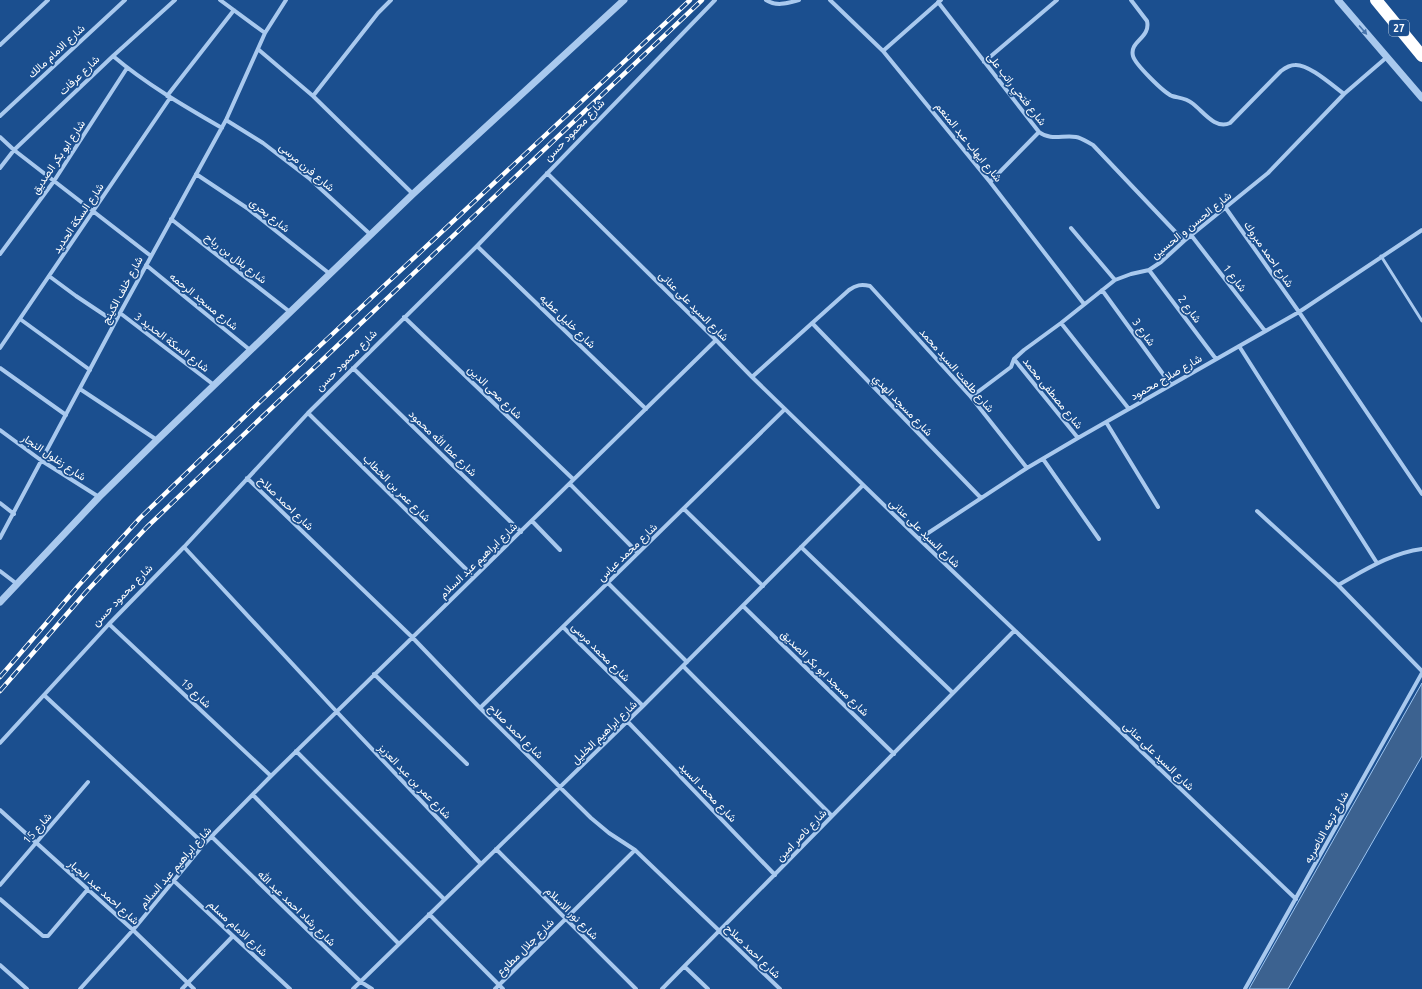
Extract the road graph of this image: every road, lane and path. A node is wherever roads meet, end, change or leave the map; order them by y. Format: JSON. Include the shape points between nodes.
{"nodes":[{"id":1,"x":48,"y":0,"type":"edge"},
{"id":2,"x":125,"y":0,"type":"edge"},
{"id":3,"x":175,"y":0,"type":"edge"},
{"id":4,"x":220,"y":0,"type":"edge"},
{"id":5,"x":286,"y":0,"type":"edge"},
{"id":6,"x":391,"y":0,"type":"edge"},
{"id":7,"x":624,"y":0,"type":"edge"},
{"id":8,"x":715,"y":0,"type":"edge"},
{"id":9,"x":766,"y":0,"type":"edge"},
{"id":10,"x":799,"y":0,"type":"edge"},
{"id":11,"x":830,"y":0,"type":"edge"},
{"id":12,"x":1058,"y":0,"type":"edge"},
{"id":13,"x":1131,"y":0,"type":"edge"},
{"id":14,"x":1338,"y":0,"type":"edge"},
{"id":15,"x":1376,"y":0,"type":"edge"},
{"id":16,"x":939,"y":1,"type":"edge"},
{"id":17,"x":234,"y":10,"type":"junction"},
{"id":18,"x":265,"y":33,"type":"junction"},
{"id":19,"x":0,"y":45,"type":"edge"},
{"id":20,"x":258,"y":50,"type":"junction"},
{"id":21,"x":883,"y":51,"type":"junction"},
{"id":22,"x":113,"y":56,"type":"junction"},
{"id":23,"x":1422,"y":56,"type":"edge"},
{"id":24,"x":1387,"y":57,"type":"junction"},
{"id":25,"x":984,"y":62,"type":"junction"},
{"id":26,"x":127,"y":68,"type":"junction"},
{"id":27,"x":1344,"y":94,"type":"junction"},
{"id":28,"x":313,"y":96,"type":"junction"},
{"id":29,"x":169,"y":97,"type":"junction"},
{"id":30,"x":1422,"y":98,"type":"edge"},
{"id":31,"x":0,"y":116,"type":"edge"},
{"id":32,"x":226,"y":120,"type":"junction"},
{"id":33,"x":222,"y":128,"type":"junction"},
{"id":34,"x":1039,"y":132,"type":"junction"},
{"id":35,"x":0,"y":137,"type":"edge"},
{"id":36,"x":14,"y":150,"type":"junction"},
{"id":37,"x":0,"y":168,"type":"edge"},
{"id":38,"x":547,"y":173,"type":"junction"},
{"id":39,"x":196,"y":174,"type":"junction"},
{"id":40,"x":54,"y":181,"type":"junction"},
{"id":41,"x":990,"y":182,"type":"junction"},
{"id":42,"x":413,"y":194,"type":"junction"},
{"id":43,"x":1225,"y":207,"type":"junction"},
{"id":44,"x":93,"y":212,"type":"junction"},
{"id":45,"x":172,"y":219,"type":"junction"},
{"id":46,"x":1071,"y":228,"type":"dead end"},
{"id":47,"x":1422,"y":230,"type":"edge"},
{"id":48,"x":370,"y":235,"type":"junction"},
{"id":49,"x":1191,"y":235,"type":"junction"},
{"id":50,"x":1184,"y":241,"type":"junction"},
{"id":51,"x":477,"y":246,"type":"junction"},
{"id":52,"x":0,"y":254,"type":"edge"},
{"id":53,"x":151,"y":256,"type":"junction"},
{"id":54,"x":1381,"y":256,"type":"junction"},
{"id":55,"x":146,"y":265,"type":"junction"},
{"id":56,"x":1149,"y":270,"type":"junction"},
{"id":57,"x":330,"y":274,"type":"junction"},
{"id":58,"x":49,"y":276,"type":"junction"},
{"id":59,"x":1115,"y":280,"type":"junction"},
{"id":60,"x":1102,"y":290,"type":"junction"},
{"id":61,"x":1084,"y":304,"type":"junction"},
{"id":62,"x":290,"y":312,"type":"junction"},
{"id":63,"x":1299,"y":312,"type":"junction"},
{"id":64,"x":120,"y":313,"type":"junction"},
{"id":65,"x":404,"y":317,"type":"junction"},
{"id":66,"x":20,"y":319,"type":"junction"},
{"id":67,"x":1422,"y":321,"type":"edge"},
{"id":68,"x":115,"y":322,"type":"junction"},
{"id":69,"x":812,"y":323,"type":"junction"},
{"id":70,"x":1061,"y":323,"type":"junction"},
{"id":71,"x":1265,"y":331,"type":"junction"},
{"id":72,"x":716,"y":340,"type":"junction"},
{"id":73,"x":1239,"y":346,"type":"junction"},
{"id":74,"x":0,"y":348,"type":"edge"},
{"id":75,"x":250,"y":350,"type":"junction"},
{"id":76,"x":1014,"y":359,"type":"junction"},
{"id":77,"x":1216,"y":359,"type":"junction"},
{"id":78,"x":0,"y":368,"type":"edge"},
{"id":79,"x":353,"y":368,"type":"junction"},
{"id":80,"x":90,"y":370,"type":"junction"},
{"id":81,"x":752,"y":377,"type":"junction"},
{"id":82,"x":214,"y":385,"type":"junction"},
{"id":83,"x":1171,"y":385,"type":"junction"},
{"id":84,"x":80,"y":389,"type":"junction"},
{"id":85,"x":971,"y":397,"type":"junction"},
{"id":86,"x":785,"y":409,"type":"junction"},
{"id":87,"x":1129,"y":409,"type":"junction"},
{"id":88,"x":646,"y":410,"type":"junction"},
{"id":89,"x":308,"y":413,"type":"junction"},
{"id":90,"x":66,"y":415,"type":"junction"},
{"id":91,"x":1106,"y":422,"type":"junction"},
{"id":92,"x":0,"y":430,"type":"edge"},
{"id":93,"x":1078,"y":438,"type":"junction"},
{"id":94,"x":157,"y":440,"type":"junction"},
{"id":95,"x":1043,"y":459,"type":"junction"},
{"id":96,"x":42,"y":461,"type":"junction"},
{"id":97,"x":1028,"y":468,"type":"junction"},
{"id":98,"x":247,"y":478,"type":"junction"},
{"id":99,"x":573,"y":479,"type":"junction"},
{"id":100,"x":570,"y":484,"type":"junction"},
{"id":101,"x":863,"y":485,"type":"junction"},
{"id":102,"x":1422,"y":494,"type":"edge"},
{"id":103,"x":99,"y":497,"type":"junction"},
{"id":104,"x":981,"y":498,"type":"junction"},
{"id":105,"x":0,"y":503,"type":"edge"},
{"id":106,"x":1158,"y":507,"type":"dead end"},
{"id":107,"x":684,"y":509,"type":"junction"},
{"id":108,"x":1257,"y":511,"type":"dead end"},
{"id":109,"x":14,"y":514,"type":"junction"},
{"id":110,"x":532,"y":521,"type":"junction"},
{"id":111,"x":521,"y":532,"type":"junction"},
{"id":112,"x":0,"y":538,"type":"edge"},
{"id":113,"x":919,"y":539,"type":"junction"},
{"id":114,"x":1099,"y":540,"type":"dead end"},
{"id":115,"x":184,"y":547,"type":"junction"},
{"id":116,"x":801,"y":547,"type":"junction"},
{"id":117,"x":1422,"y":549,"type":"edge"},
{"id":118,"x":560,"y":550,"type":"dead end"},
{"id":119,"x":638,"y":553,"type":"junction"},
{"id":120,"x":1377,"y":563,"type":"junction"},
{"id":121,"x":0,"y":571,"type":"edge"},
{"id":122,"x":474,"y":577,"type":"junction"},
{"id":123,"x":608,"y":583,"type":"junction"},
{"id":124,"x":17,"y":584,"type":"junction"},
{"id":125,"x":1338,"y":585,"type":"junction"},
{"id":126,"x":762,"y":586,"type":"junction"},
{"id":127,"x":0,"y":602,"type":"edge"},
{"id":128,"x":743,"y":606,"type":"junction"},
{"id":129,"x":109,"y":624,"type":"junction"},
{"id":130,"x":563,"y":627,"type":"junction"},
{"id":131,"x":1014,"y":631,"type":"junction"},
{"id":132,"x":412,"y":637,"type":"junction"},
{"id":133,"x":687,"y":662,"type":"junction"},
{"id":134,"x":683,"y":666,"type":"junction"},
{"id":135,"x":1422,"y":672,"type":"edge"},
{"id":136,"x":374,"y":674,"type":"junction"},
{"id":137,"x":953,"y":693,"type":"junction"},
{"id":138,"x":44,"y":695,"type":"junction"},
{"id":139,"x":643,"y":706,"type":"junction"},
{"id":140,"x":480,"y":708,"type":"junction"},
{"id":141,"x":336,"y":711,"type":"junction"},
{"id":142,"x":628,"y":722,"type":"junction"},
{"id":143,"x":0,"y":743,"type":"edge"},
{"id":144,"x":296,"y":751,"type":"junction"},
{"id":145,"x":894,"y":754,"type":"junction"},
{"id":146,"x":467,"y":764,"type":"dead end"},
{"id":147,"x":271,"y":776,"type":"junction"},
{"id":148,"x":88,"y":782,"type":"dead end"},
{"id":149,"x":559,"y":788,"type":"junction"},
{"id":150,"x":253,"y":795,"type":"junction"},
{"id":151,"x":0,"y":810,"type":"edge"},
{"id":152,"x":832,"y":816,"type":"junction"},
{"id":153,"x":212,"y":837,"type":"junction"},
{"id":154,"x":37,"y":842,"type":"junction"},
{"id":155,"x":204,"y":844,"type":"junction"},
{"id":156,"x":496,"y":849,"type":"junction"},
{"id":157,"x":635,"y":850,"type":"junction"},
{"id":158,"x":481,"y":864,"type":"junction"},
{"id":159,"x":776,"y":875,"type":"junction"},
{"id":160,"x":174,"y":881,"type":"junction"},
{"id":161,"x":0,"y":885,"type":"edge"},
{"id":162,"x":88,"y":889,"type":"junction"},
{"id":163,"x":0,"y":899,"type":"edge"},
{"id":164,"x":1296,"y":899,"type":"junction"},
{"id":165,"x":444,"y":900,"type":"junction"},
{"id":166,"x":429,"y":914,"type":"junction"},
{"id":167,"x":566,"y":919,"type":"junction"},
{"id":168,"x":133,"y":930,"type":"junction"},
{"id":169,"x":719,"y":931,"type":"junction"},
{"id":170,"x":233,"y":936,"type":"junction"},
{"id":171,"x":399,"y":944,"type":"junction"},
{"id":172,"x":0,"y":964,"type":"edge"},
{"id":173,"x":684,"y":967,"type":"junction"},
{"id":174,"x":361,"y":982,"type":"junction"},
{"id":175,"x":188,"y":983,"type":"junction"},
{"id":176,"x":285,"y":984,"type":"junction"},
{"id":177,"x":501,"y":987,"type":"edge"},
{"id":178,"x":27,"y":989,"type":"edge"},
{"id":179,"x":80,"y":989,"type":"edge"},
{"id":180,"x":182,"y":989,"type":"edge"},
{"id":181,"x":194,"y":989,"type":"edge"},
{"id":182,"x":280,"y":989,"type":"edge"},
{"id":183,"x":290,"y":989,"type":"edge"},
{"id":184,"x":353,"y":989,"type":"edge"},
{"id":185,"x":372,"y":989,"type":"edge"},
{"id":186,"x":495,"y":989,"type":"edge"},
{"id":187,"x":636,"y":989,"type":"edge"},
{"id":188,"x":662,"y":989,"type":"edge"},
{"id":189,"x":708,"y":989,"type":"edge"},
{"id":190,"x":780,"y":989,"type":"edge"},
{"id":191,"x":1245,"y":989,"type":"edge"}],
"edges":[{"from":1,"to":19,"type":"street"},
{"from":2,"to":31,"type":"street","name":"شارع الامام مالك"},
{"from":3,"to":22,"type":"street","name":"شارع عرفات"},
{"from":4,"to":17,"type":"street"},
{"from":5,"to":18,"type":"street","name":"شارع خلف الكينج"},
{"from":6,"to":28,"type":"street"},
{"from":7,"to":42,"type":"street"},
{"from":8,"to":38,"type":"street","name":"شارع محمود حسن"},
{"from":9,"to":10,"type":"street","via":[[781,4]]},
{"from":11,"to":21,"type":"street","name":"شارع ايهاب عبد المنعم"},
{"from":12,"to":25,"type":"street"},
{"from":13,"to":27,"type":"street","via":[[1148,25],[1145,34],[1132,50],[1134,58],[1162,90],[1192,103],[1218,124],[1230,123],[1290,65],[1307,67]]},
{"from":14,"to":24,"type":"street","one_way":true},
{"from":15,"to":23,"type":"highway","number":"27"},
{"from":16,"to":21,"type":"street"},
{"from":16,"to":25,"type":"street","name":"شارع فتحي راتب على"},
{"from":17,"to":18,"type":"street"},
{"from":17,"to":29,"type":"street","name":"شارع السكة الحديد"},
{"from":18,"to":20,"type":"street","name":"شارع خلف الكينج"},
{"from":20,"to":28,"type":"street"},
{"from":20,"to":32,"type":"street","name":"شارع خلف الكينج"},
{"from":21,"to":41,"type":"street","name":"شارع ايهاب عبد المنعم"},
{"from":22,"to":26,"type":"street"},
{"from":22,"to":36,"type":"street","name":"شارع عرفات"},
{"from":24,"to":27,"type":"street","name":"شارع الحسن و الحسين"},
{"from":24,"to":30,"type":"street"},
{"from":25,"to":34,"type":"street","name":"شارع فتحي راتب على"},
{"from":26,"to":29,"type":"street"},
{"from":26,"to":40,"type":"street","name":"شارع ابو بكر الصديق"},
{"from":27,"to":43,"type":"street","name":"شارع الحسن و الحسين","via":[[1268,173]]},
{"from":28,"to":42,"type":"street"},
{"from":29,"to":33,"type":"street"},
{"from":29,"to":44,"type":"street","name":"شارع السكة الحديد"},
{"from":32,"to":33,"type":"street","name":"شارع خلف الكينج"},
{"from":32,"to":48,"type":"street","name":"شارع فرن مرسى","via":[[263,143],[310,179]]},
{"from":33,"to":39,"type":"street","name":"شارع خلف الكينج"},
{"from":34,"to":41,"type":"street"},
{"from":34,"to":50,"type":"street","name":"شارع فتحي راتب على","via":[[1051,138],[1075,137],[1093,145]]},
{"from":35,"to":36,"type":"street"},
{"from":36,"to":37,"type":"street","name":"شارع عرفات"},
{"from":36,"to":40,"type":"street"},
{"from":38,"to":51,"type":"street","name":"شارع محمود حسن"},
{"from":38,"to":72,"type":"street","name":"شارع السيد على عنانى"},
{"from":39,"to":45,"type":"street","name":"شارع خلف الكينج"},
{"from":39,"to":57,"type":"street","name":"شارع بحرى","via":[[247,208]]},
{"from":40,"to":44,"type":"street"},
{"from":40,"to":52,"type":"street","name":"شارع ابو بكر الصديق"},
{"from":41,"to":61,"type":"street","name":"شارع ايهاب عبد المنعم"},
{"from":42,"to":48,"type":"street"},
{"from":43,"to":49,"type":"street","name":"شارع الحسن و الحسين"},
{"from":43,"to":63,"type":"street","name":"شارع احمد مبروك"},
{"from":44,"to":53,"type":"street"},
{"from":44,"to":58,"type":"street","name":"شارع السكة الحديد"},
{"from":45,"to":53,"type":"street","name":"شارع خلف الكينج"},
{"from":45,"to":62,"type":"street","name":"شارع بلال بن رباح"},
{"from":46,"to":59,"type":"street"},
{"from":47,"to":54,"type":"street","name":"شارع صلاح محمود"},
{"from":48,"to":57,"type":"street"},
{"from":49,"to":50,"type":"street","name":"شارع الحسن و الحسين"},
{"from":49,"to":71,"type":"street","name":"شارع 1"},
{"from":50,"to":56,"type":"street","name":"شارع الحسن و الحسين"},
{"from":51,"to":65,"type":"street","name":"شارع محمود حسن"},
{"from":51,"to":88,"type":"street","name":"شارع خليل عطيه"},
{"from":53,"to":55,"type":"street","name":"شارع خلف الكينج"},
{"from":54,"to":63,"type":"street","name":"شارع صلاح محمود"},
{"from":54,"to":67,"type":"lane"},
{"from":55,"to":64,"type":"street","name":"شارع خلف الكينج"},
{"from":55,"to":75,"type":"street","name":"شارع مسجد الرحمه"},
{"from":56,"to":59,"type":"street","name":"شارع الحسن و الحسين"},
{"from":56,"to":77,"type":"street","name":"شارع 2"},
{"from":57,"to":62,"type":"street"},
{"from":58,"to":66,"type":"street","name":"شارع السكة الحديد"},
{"from":58,"to":68,"type":"street"},
{"from":59,"to":60,"type":"street","name":"شارع الحسن و الحسين"},
{"from":60,"to":61,"type":"street","name":"شارع الحسن و الحسين"},
{"from":60,"to":83,"type":"street","name":"شارع 3"},
{"from":61,"to":70,"type":"street","name":"شارع الحسن و الحسين"},
{"from":62,"to":75,"type":"street"},
{"from":63,"to":71,"type":"street","name":"شارع صلاح محمود"},
{"from":63,"to":102,"type":"street","name":"شارع احمد مبروك"},
{"from":64,"to":68,"type":"street","name":"شارع خلف الكينج"},
{"from":64,"to":82,"type":"street","name":"شارع السكة الحديد 3"},
{"from":65,"to":79,"type":"street","name":"شارع محمود حسن"},
{"from":65,"to":99,"type":"street","name":"شارع محى الدين"},
{"from":66,"to":74,"type":"street","name":"شارع السكة الحديد"},
{"from":66,"to":80,"type":"street"},
{"from":68,"to":80,"type":"street","name":"شارع خلف الكينج"},
{"from":69,"to":81,"type":"street"},
{"from":69,"to":85,"type":"street","name":"شارع طلعت السيد محمد","via":[[856,286],[870,286]]},
{"from":69,"to":104,"type":"street","name":"شارع مسجد الهدي"},
{"from":70,"to":76,"type":"street","name":"شارع الحسن و الحسين"},
{"from":70,"to":87,"type":"street"},
{"from":71,"to":73,"type":"street","name":"شارع صلاح محمود"},
{"from":72,"to":81,"type":"street","name":"شارع السيد على عنانى"},
{"from":72,"to":88,"type":"street","name":"شارع ابراهيم عبد السلام"},
{"from":73,"to":77,"type":"street","name":"شارع صلاح محمود"},
{"from":73,"to":120,"type":"street"},
{"from":75,"to":82,"type":"street"},
{"from":76,"to":85,"type":"street","name":"شارع الحسن و الحسين","via":[[1011,367]]},
{"from":76,"to":93,"type":"street","name":"شارع مصطفى محمد"},
{"from":77,"to":83,"type":"street","name":"شارع صلاح محمود"},
{"from":78,"to":90,"type":"street"},
{"from":79,"to":89,"type":"street","name":"شارع محمود حسن"},
{"from":79,"to":111,"type":"street","name":"شارع عطا الله محمود"},
{"from":80,"to":84,"type":"street","name":"شارع خلف الكينج"},
{"from":81,"to":86,"type":"street","name":"شارع السيد على عنانى"},
{"from":82,"to":94,"type":"street"},
{"from":83,"to":87,"type":"street","name":"شارع صلاح محمود"},
{"from":84,"to":90,"type":"street","name":"شارع خلف الكينج"},
{"from":84,"to":94,"type":"street"},
{"from":85,"to":97,"type":"street","name":"شارع طلعت السيد محمد"},
{"from":86,"to":101,"type":"street","name":"شارع السيد على عنانى"},
{"from":86,"to":107,"type":"street","name":"شارع محمد عباس"},
{"from":87,"to":91,"type":"street","name":"شارع صلاح محمود"},
{"from":88,"to":99,"type":"street","name":"شارع ابراهيم عبد السلام"},
{"from":89,"to":98,"type":"street","name":"شارع محمود حسن"},
{"from":89,"to":122,"type":"street","name":"شارع عمر بن الخطاب"},
{"from":90,"to":96,"type":"street","name":"شارع خلف الكينج"},
{"from":91,"to":93,"type":"street","name":"شارع صلاح محمود"},
{"from":91,"to":106,"type":"street"},
{"from":92,"to":96,"type":"street","name":"شارع زغلول النجار"},
{"from":93,"to":95,"type":"street","name":"شارع صلاح محمود"},
{"from":94,"to":103,"type":"street"},
{"from":95,"to":97,"type":"street","name":"شارع صلاح محمود"},
{"from":95,"to":114,"type":"street"},
{"from":96,"to":103,"type":"street","name":"شارع زغلول النجار"},
{"from":96,"to":109,"type":"street","name":"شارع خلف الكينج"},
{"from":97,"to":104,"type":"street","name":"شارع صلاح محمود"},
{"from":98,"to":115,"type":"street","name":"شارع محمود حسن"},
{"from":98,"to":132,"type":"street","name":"شارع احمد صلاح"},
{"from":99,"to":100,"type":"street","name":"شارع ابراهيم عبد السلام"},
{"from":100,"to":110,"type":"street","name":"شارع ابراهيم عبد السلام"},
{"from":100,"to":119,"type":"street"},
{"from":101,"to":113,"type":"street","name":"شارع السيد على عنانى"},
{"from":101,"to":116,"type":"street","name":"شارع ابراهيم الخليل"},
{"from":103,"to":124,"type":"street"},
{"from":104,"to":113,"type":"street","name":"شارع صلاح محمود"},
{"from":105,"to":109,"type":"street"},
{"from":107,"to":119,"type":"street","name":"شارع محمد عباس"},
{"from":107,"to":126,"type":"street"},
{"from":108,"to":125,"type":"street"},
{"from":109,"to":112,"type":"street","name":"شارع خلف الكينج"},
{"from":110,"to":111,"type":"street","name":"شارع ابراهيم عبد السلام"},
{"from":110,"to":118,"type":"street"},
{"from":111,"to":122,"type":"street","name":"شارع ابراهيم عبد السلام"},
{"from":113,"to":131,"type":"street","name":"شارع السيد على عنانى"},
{"from":115,"to":129,"type":"street","name":"شارع محمود حسن"},
{"from":115,"to":141,"type":"street","name":"شارع عمر بن عبد العزيز"},
{"from":116,"to":126,"type":"street","name":"شارع ابراهيم الخليل"},
{"from":116,"to":137,"type":"street"},
{"from":117,"to":120,"type":"street"},
{"from":119,"to":123,"type":"street","name":"شارع محمد عباس"},
{"from":120,"to":125,"type":"street"},
{"from":121,"to":124,"type":"street"},
{"from":122,"to":132,"type":"street","name":"شارع ابراهيم عبد السلام"},
{"from":123,"to":130,"type":"street","name":"شارع محمد عباس"},
{"from":123,"to":133,"type":"street"},
{"from":124,"to":127,"type":"street"},
{"from":125,"to":135,"type":"street"},
{"from":126,"to":128,"type":"street","name":"شارع ابراهيم الخليل"},
{"from":128,"to":133,"type":"street","name":"شارع ابراهيم الخليل"},
{"from":128,"to":145,"type":"street","name":"شارع مسجد ابو بكر الصديق"},
{"from":129,"to":138,"type":"street","name":"شارع محمود حسن"},
{"from":129,"to":147,"type":"street","name":"شارع 19"},
{"from":130,"to":139,"type":"street","name":"شارع محمد مرسى"},
{"from":130,"to":140,"type":"street","name":"شارع محمد عباس"},
{"from":131,"to":137,"type":"street","name":"شارع ناصر امين"},
{"from":131,"to":164,"type":"street","name":"شارع السيد على عنانى"},
{"from":132,"to":136,"type":"street","name":"شارع ابراهيم عبد السلام"},
{"from":132,"to":140,"type":"street","name":"شارع احمد صلاح"},
{"from":133,"to":134,"type":"street","name":"شارع ابراهيم الخليل"},
{"from":134,"to":139,"type":"street","name":"شارع ابراهيم الخليل"},
{"from":134,"to":152,"type":"street"},
{"from":135,"to":164,"type":"street","name":"شارع ترعه الناصريه"},
{"from":136,"to":141,"type":"street","name":"شارع ابراهيم عبد السلام"},
{"from":136,"to":146,"type":"street"},
{"from":137,"to":145,"type":"street","name":"شارع ناصر امين"},
{"from":138,"to":143,"type":"street","name":"شارع محمود حسن"},
{"from":138,"to":155,"type":"street"},
{"from":139,"to":142,"type":"street","name":"شارع ابراهيم الخليل"},
{"from":140,"to":149,"type":"street","name":"شارع احمد صلاح"},
{"from":141,"to":144,"type":"street","name":"شارع ابراهيم عبد السلام"},
{"from":141,"to":158,"type":"street","name":"شارع عمر بن عبد العزيز"},
{"from":142,"to":149,"type":"street","name":"شارع ابراهيم الخليل"},
{"from":142,"to":159,"type":"street","name":"شارع محمد السيد"},
{"from":144,"to":147,"type":"street","name":"شارع ابراهيم عبد السلام"},
{"from":144,"to":165,"type":"street"},
{"from":145,"to":152,"type":"street","name":"شارع ناصر امين"},
{"from":147,"to":150,"type":"street","name":"شارع ابراهيم عبد السلام"},
{"from":148,"to":154,"type":"street","name":"شارع 15"},
{"from":149,"to":156,"type":"street","name":"شارع ابراهيم الخليل"},
{"from":149,"to":157,"type":"street","name":"شارع احمد صلاح","via":[[590,818]]},
{"from":150,"to":153,"type":"street","name":"شارع ابراهيم عبد السلام"},
{"from":150,"to":171,"type":"street"},
{"from":151,"to":154,"type":"street","name":"شارع احمد عبد الجبار"},
{"from":152,"to":159,"type":"street","name":"شارع ناصر امين"},
{"from":153,"to":155,"type":"street","name":"شارع ابراهيم عبد السلام"},
{"from":153,"to":174,"type":"street","name":"شارع رشاد احمد عبد الله"},
{"from":154,"to":161,"type":"street","name":"شارع 15"},
{"from":154,"to":162,"type":"street","name":"شارع احمد عبد الجبار"},
{"from":155,"to":160,"type":"street","name":"شارع ابراهيم عبد السلام"},
{"from":156,"to":158,"type":"street","name":"شارع ابراهيم الخليل"},
{"from":156,"to":167,"type":"street","name":"شارع نور الاسلام"},
{"from":157,"to":167,"type":"street","name":"شارع جلال مطاوع"},
{"from":157,"to":169,"type":"street","name":"شارع احمد صلاح"},
{"from":158,"to":165,"type":"street","name":"شارع ابراهيم الخليل"},
{"from":159,"to":169,"type":"street","name":"شارع ناصر امين"},
{"from":160,"to":168,"type":"street","name":"شارع ابراهيم عبد السلام"},
{"from":160,"to":170,"type":"street","name":"شارع الامام مسلم"},
{"from":162,"to":163,"type":"street","via":[[48,936],[43,936]]},
{"from":162,"to":168,"type":"street","name":"شارع احمد عبد الجبار"},
{"from":164,"to":191,"type":"street","name":"شارع ترعه الناصريه"},
{"from":165,"to":166,"type":"street","name":"شارع ابراهيم الخليل"},
{"from":166,"to":171,"type":"street","name":"شارع ابراهيم الخليل"},
{"from":166,"to":177,"type":"street"},
{"from":167,"to":177,"type":"street","name":"شارع جلال مطاوع"},
{"from":167,"to":187,"type":"street","name":"شارع نور الاسلام"},
{"from":168,"to":175,"type":"street","name":"شارع احمد عبد الجبار"},
{"from":168,"to":179,"type":"street","name":"شارع ابراهيم عبد السلام"},
{"from":169,"to":173,"type":"street","name":"شارع ناصر امين"},
{"from":169,"to":190,"type":"street","name":"شارع احمد صلاح"},
{"from":170,"to":175,"type":"street"},
{"from":170,"to":176,"type":"street","name":"شارع الامام مسلم"},
{"from":171,"to":174,"type":"street","name":"شارع ابراهيم الخليل"},
{"from":172,"to":178,"type":"street"},
{"from":173,"to":188,"type":"street","name":"شارع ناصر امين"},
{"from":173,"to":189,"type":"street"},
{"from":174,"to":184,"type":"street","name":"شارع ابراهيم الخليل"},
{"from":174,"to":185,"type":"street","name":"شارع رشاد احمد عبد الله"},
{"from":175,"to":180,"type":"street"},
{"from":175,"to":181,"type":"street","name":"شارع احمد عبد الجبار"},
{"from":176,"to":182,"type":"street"},
{"from":176,"to":183,"type":"street","name":"شارع الامام مسلم"},
{"from":177,"to":186,"type":"street","name":"شارع جلال مطاوع"}]}
